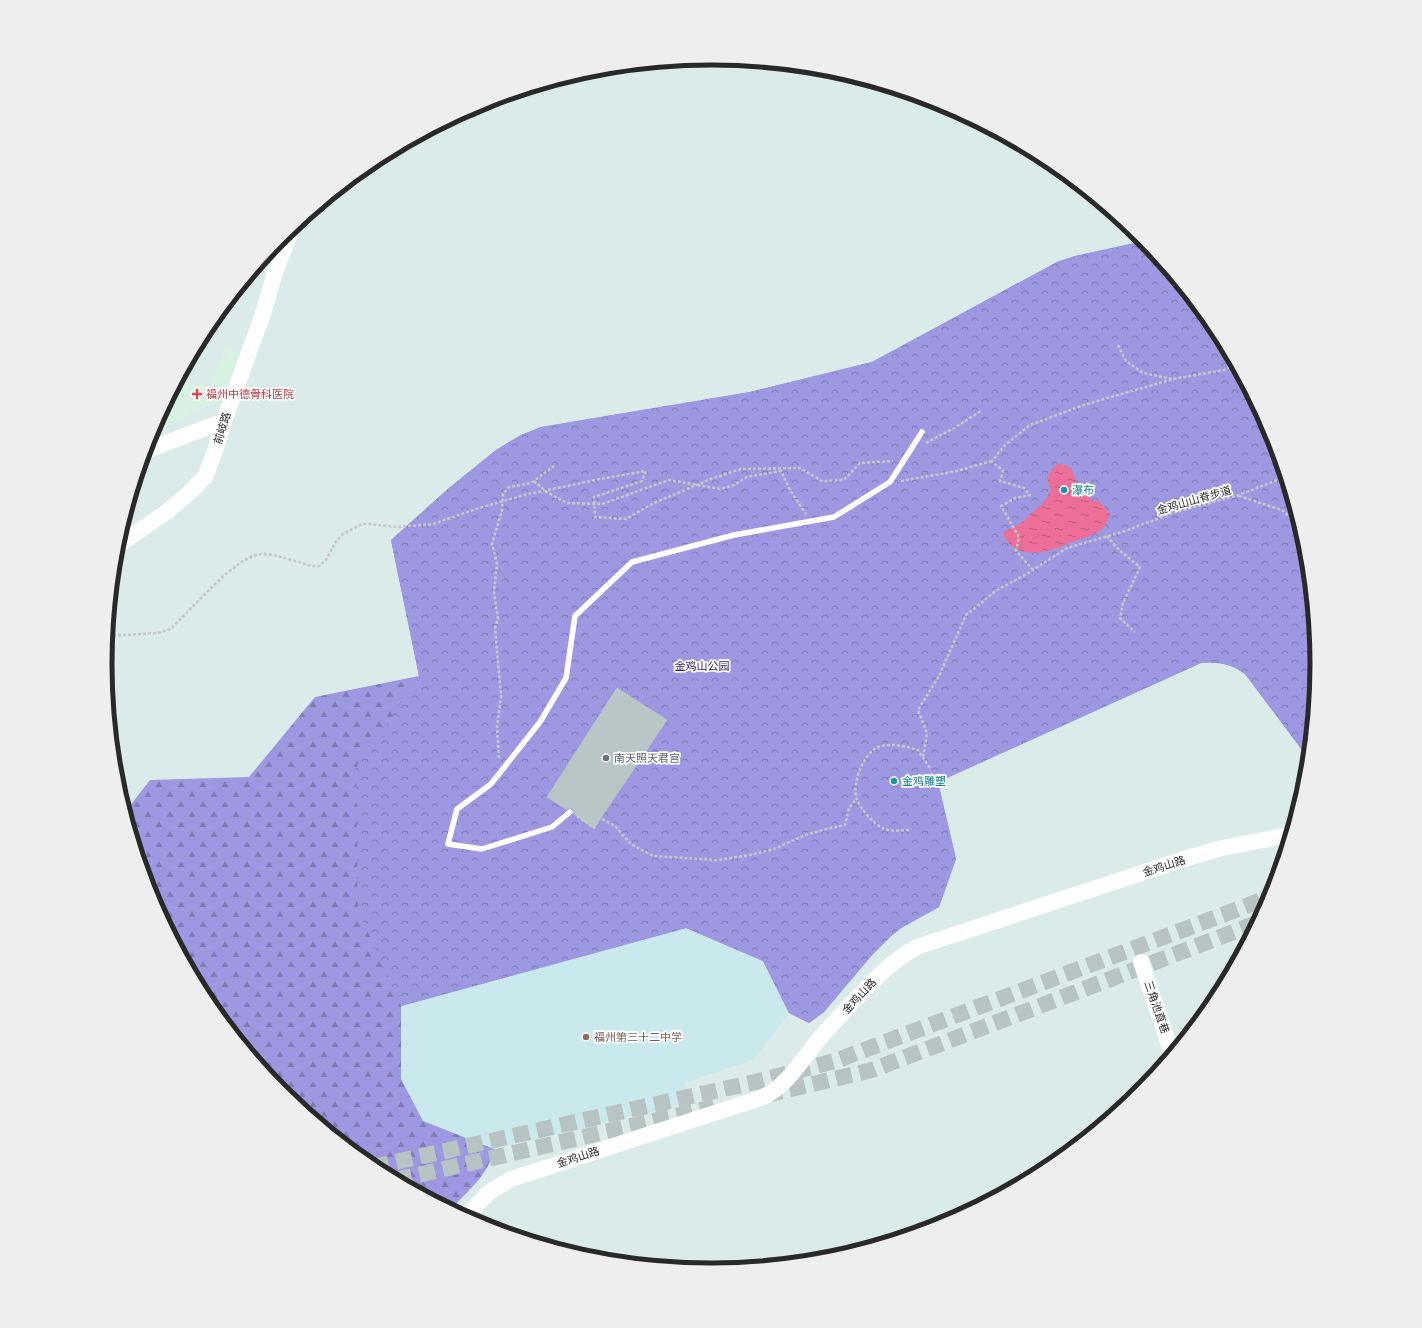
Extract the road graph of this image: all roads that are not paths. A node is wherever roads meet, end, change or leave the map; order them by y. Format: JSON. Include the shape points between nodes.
{"nodes":[{"id":1,"x":288,"y":239,"type":"edge"},
{"id":2,"x":224,"y":420,"type":"junction"},
{"id":3,"x":922,"y":432,"type":"dead end"},
{"id":4,"x":153,"y":448,"type":"edge"},
{"id":5,"x":125,"y":540,"type":"edge"},
{"id":6,"x":570,"y":812,"type":"road end"},
{"id":7,"x":1285,"y":835,"type":"edge"},
{"id":8,"x":1141,"y":962,"type":"dead end"},
{"id":9,"x":1170,"y":1048,"type":"edge"},
{"id":10,"x":471,"y":1212,"type":"edge"}],
"edges":[{"from":1,"to":2,"type":"street","name":"前岐路"},
{"from":2,"to":4,"type":"street"},
{"from":2,"to":5,"type":"street","name":"前岐路","via":[[213,458],[199,484],[168,511]]},
{"from":3,"to":6,"type":"lane","via":[[890,482],[834,517],[734,535],[632,562],[574,616],[566,678],[540,722],[491,784],[457,809],[448,844],[482,849],[552,827]]},
{"from":7,"to":10,"type":"street","name":"金鸡山路","via":[[1187,858],[917,947],[879,975],[820,1038],[790,1077],[773,1092],[511,1179],[488,1193]]},
{"from":8,"to":9,"type":"street","name":"三角池直巷"}]}
